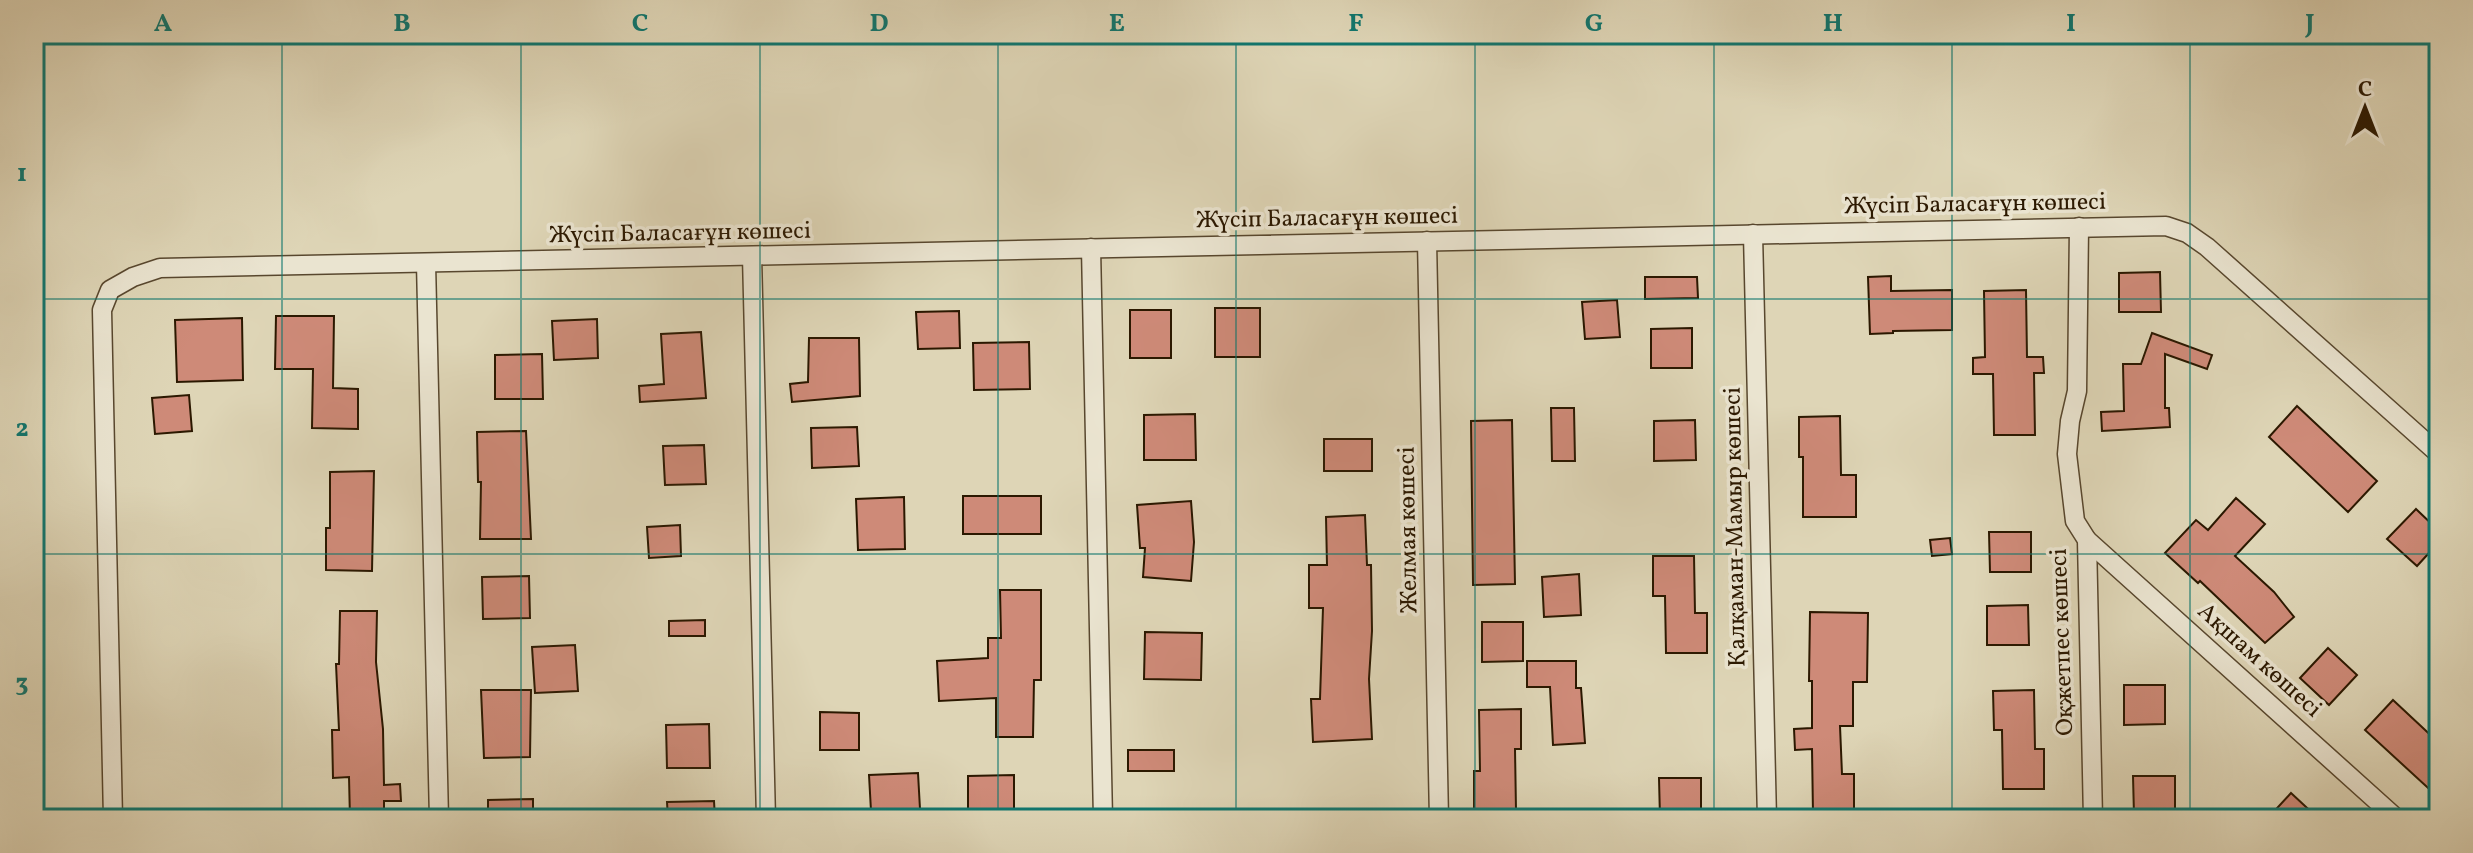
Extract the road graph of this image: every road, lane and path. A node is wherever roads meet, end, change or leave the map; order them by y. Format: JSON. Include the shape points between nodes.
{"nodes":[{"id":1,"x":2079,"y":227,"type":"junction"},
{"id":2,"x":1753,"y":234,"type":"junction"},
{"id":3,"x":1427,"y":241,"type":"junction"},
{"id":4,"x":1091,"y":248,"type":"junction"},
{"id":5,"x":752,"y":256,"type":"junction"},
{"id":6,"x":426,"y":263,"type":"junction"},
{"id":7,"x":2439,"y":454,"type":"edge"},
{"id":8,"x":2087,"y":540,"type":"junction"},
{"id":9,"x":113,"y":819,"type":"edge"},
{"id":10,"x":439,"y":819,"type":"edge"},
{"id":11,"x":766,"y":819,"type":"edge"},
{"id":12,"x":1103,"y":819,"type":"edge"},
{"id":13,"x":1439,"y":819,"type":"edge"},
{"id":14,"x":1767,"y":819,"type":"edge"},
{"id":15,"x":2093,"y":819,"type":"edge"},
{"id":16,"x":2397,"y":819,"type":"edge"}],
"edges":[{"from":1,"to":2,"type":"street","name":"Жүсіп Баласағұн көшесі"},
{"from":1,"to":7,"type":"street","name":"Жүсіп Баласағұн көшесі","via":[[2166,226],[2187,233]]},
{"from":1,"to":8,"type":"street","name":"Оқжетпес көшесі","via":[[2077,391],[2067,454],[2075,521]]},
{"from":2,"to":3,"type":"street","name":"Жүсіп Баласағұн көшесі"},
{"from":2,"to":14,"type":"street","name":"Қалқаман-Мамыр көшесі"},
{"from":3,"to":4,"type":"street","name":"Жүсіп Баласағұн көшесі"},
{"from":3,"to":13,"type":"street","name":"Желмая көшесі"},
{"from":4,"to":5,"type":"street","name":"Жүсіп Баласағұн көшесі"},
{"from":4,"to":12,"type":"street"},
{"from":5,"to":6,"type":"street","name":"Жүсіп Баласағұн көшесі"},
{"from":5,"to":11,"type":"street"},
{"from":6,"to":9,"type":"street","name":"Жүсіп Баласағұн көшесі","via":[[160,268],[110,290],[102,310]]},
{"from":6,"to":10,"type":"street"},
{"from":8,"to":15,"type":"street","name":"Оқжетпес көшесі"},
{"from":8,"to":16,"type":"street","name":"Ақшам көшесі"}]}
